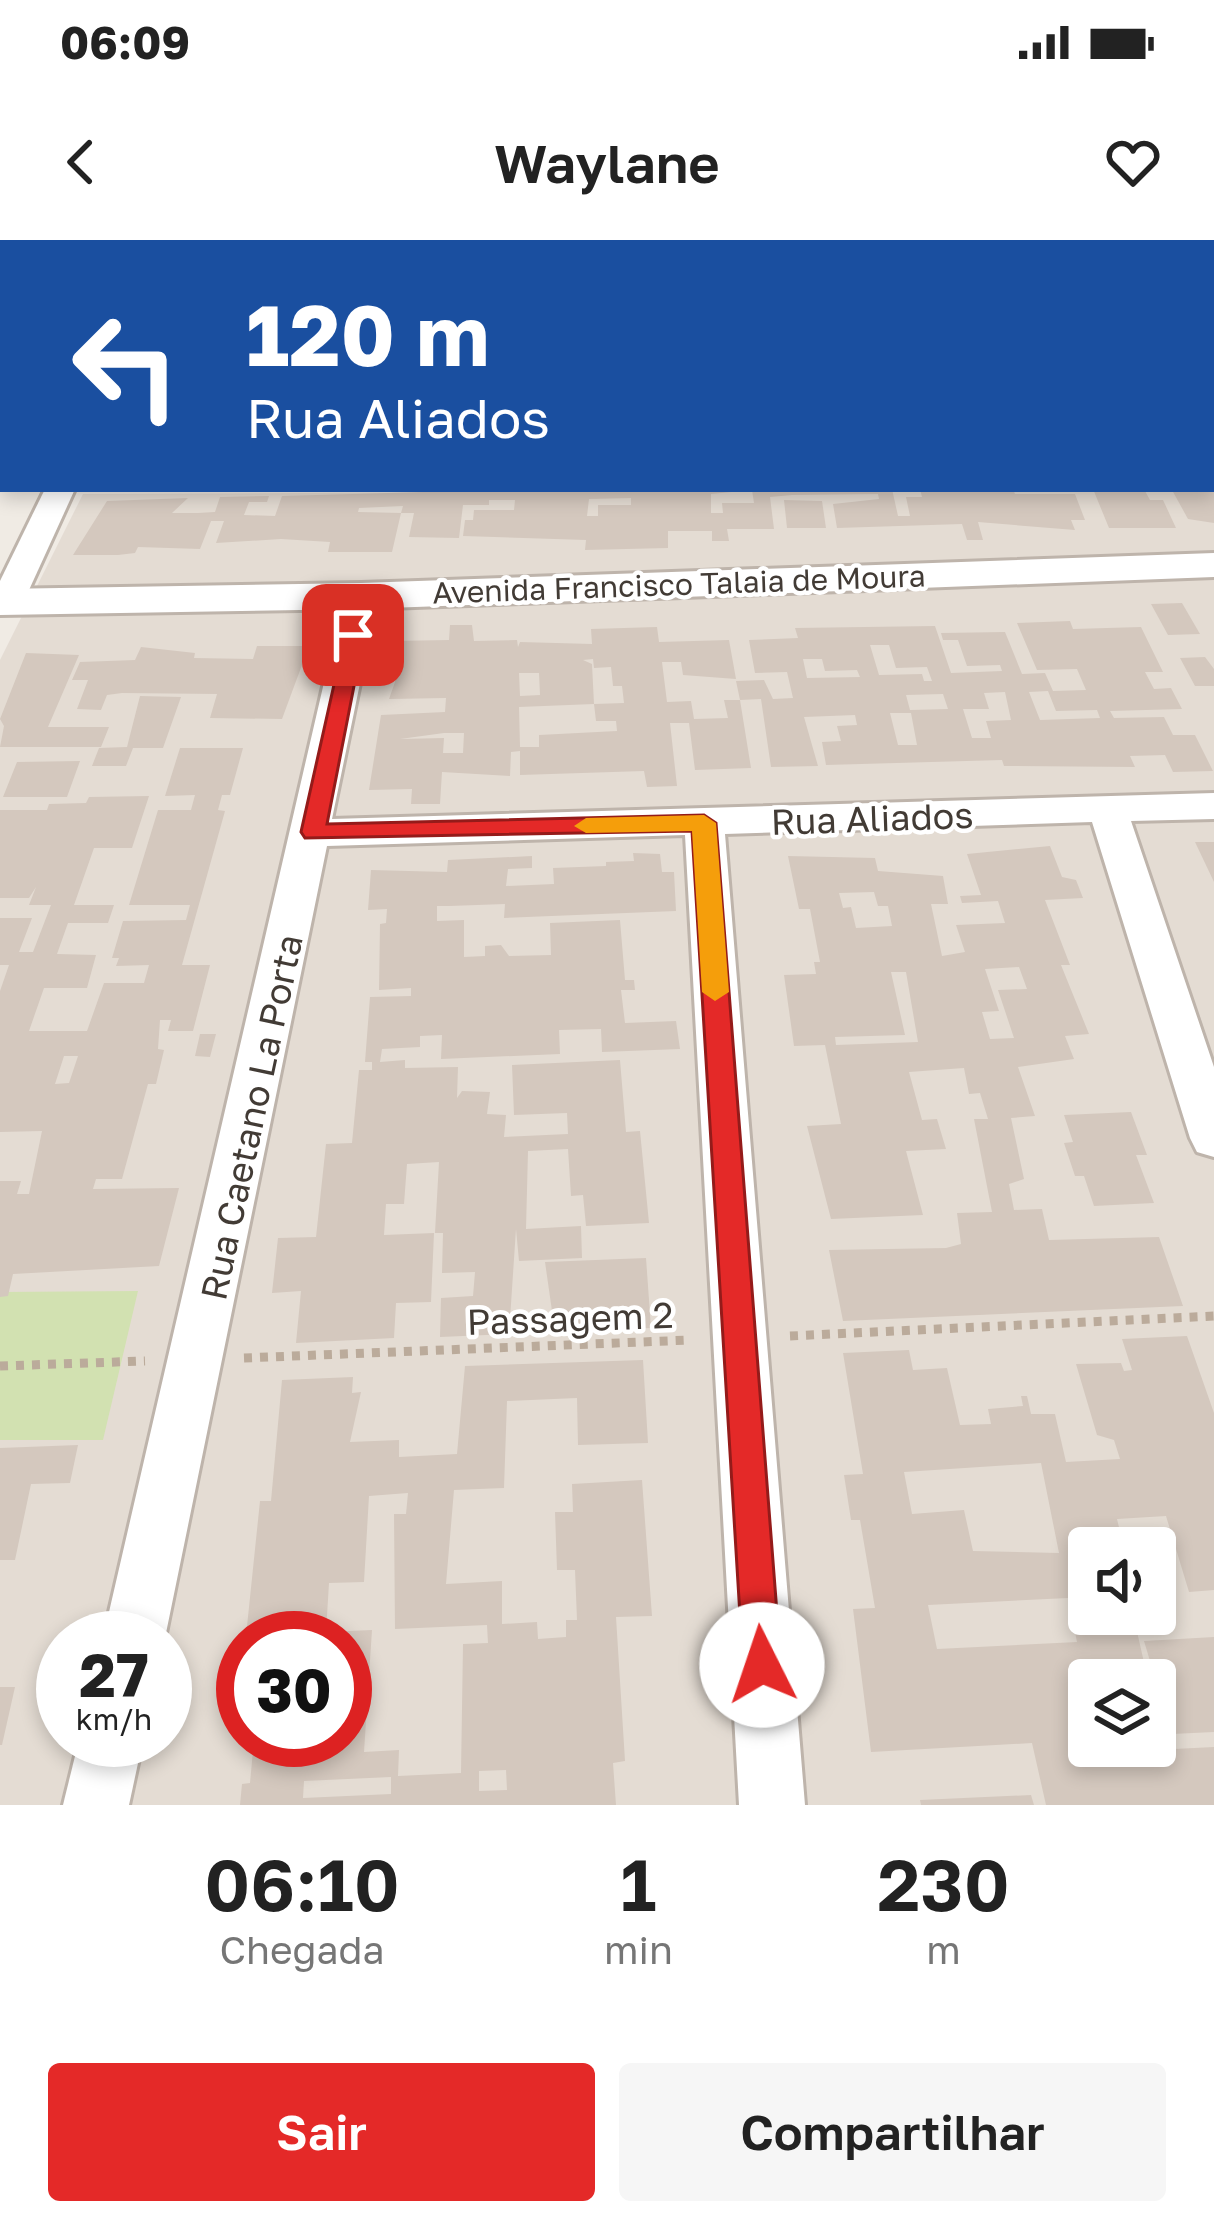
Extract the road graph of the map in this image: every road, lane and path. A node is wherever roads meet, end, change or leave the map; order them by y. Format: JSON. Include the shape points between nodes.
{"nodes":[{"id":1,"x":59,"y":492,"type":"edge"},
{"id":2,"x":1214,"y":565,"type":"edge"},
{"id":3,"x":361,"y":596,"type":"junction"},
{"id":4,"x":2,"y":606,"type":"edge"},
{"id":5,"x":1214,"y":806,"type":"edge"},
{"id":6,"x":1108,"y":810,"type":"junction"},
{"id":7,"x":704,"y":823,"type":"junction"},
{"id":8,"x":313,"y":832,"type":"junction"},
{"id":9,"x":1214,"y":1138,"type":"edge"},
{"id":10,"x":1214,"y":1316,"type":"edge"},
{"id":11,"x":739,"y":1338,"type":"junction"},
{"id":12,"x":197,"y":1360,"type":"junction"},
{"id":13,"x":0,"y":1366,"type":"edge"},
{"id":14,"x":140,"y":1611,"type":"edge"},
{"id":15,"x":105,"y":1767,"type":"edge"},
{"id":16,"x":96,"y":1805,"type":"edge"},
{"id":17,"x":772,"y":1805,"type":"edge"}],
"edges":[{"from":1,"to":4,"type":"street"},
{"from":2,"to":3,"type":"street","name":"Avenida Francisco Talaia de Moura"},
{"from":3,"to":4,"type":"street","name":"Avenida Francisco Talaia de Moura"},
{"from":3,"to":8,"type":"street","name":"Rua Caetano La Porta"},
{"from":5,"to":6,"type":"street","name":"Rua Aliados"},
{"from":6,"to":7,"type":"street","name":"Rua Aliados"},
{"from":6,"to":9,"type":"street"},
{"from":7,"to":8,"type":"street","name":"Rua Aliados"},
{"from":7,"to":11,"type":"street"},
{"from":8,"to":12,"type":"street","name":"Rua Caetano La Porta"},
{"from":10,"to":11,"type":"path","name":"Passagem 2"},
{"from":11,"to":12,"type":"path","name":"Passagem 2"},
{"from":11,"to":17,"type":"street"},
{"from":12,"to":13,"type":"path","name":"Passagem 2"},
{"from":12,"to":14,"type":"street","name":"Rua Caetano La Porta"},
{"from":15,"to":16,"type":"street"}]}
